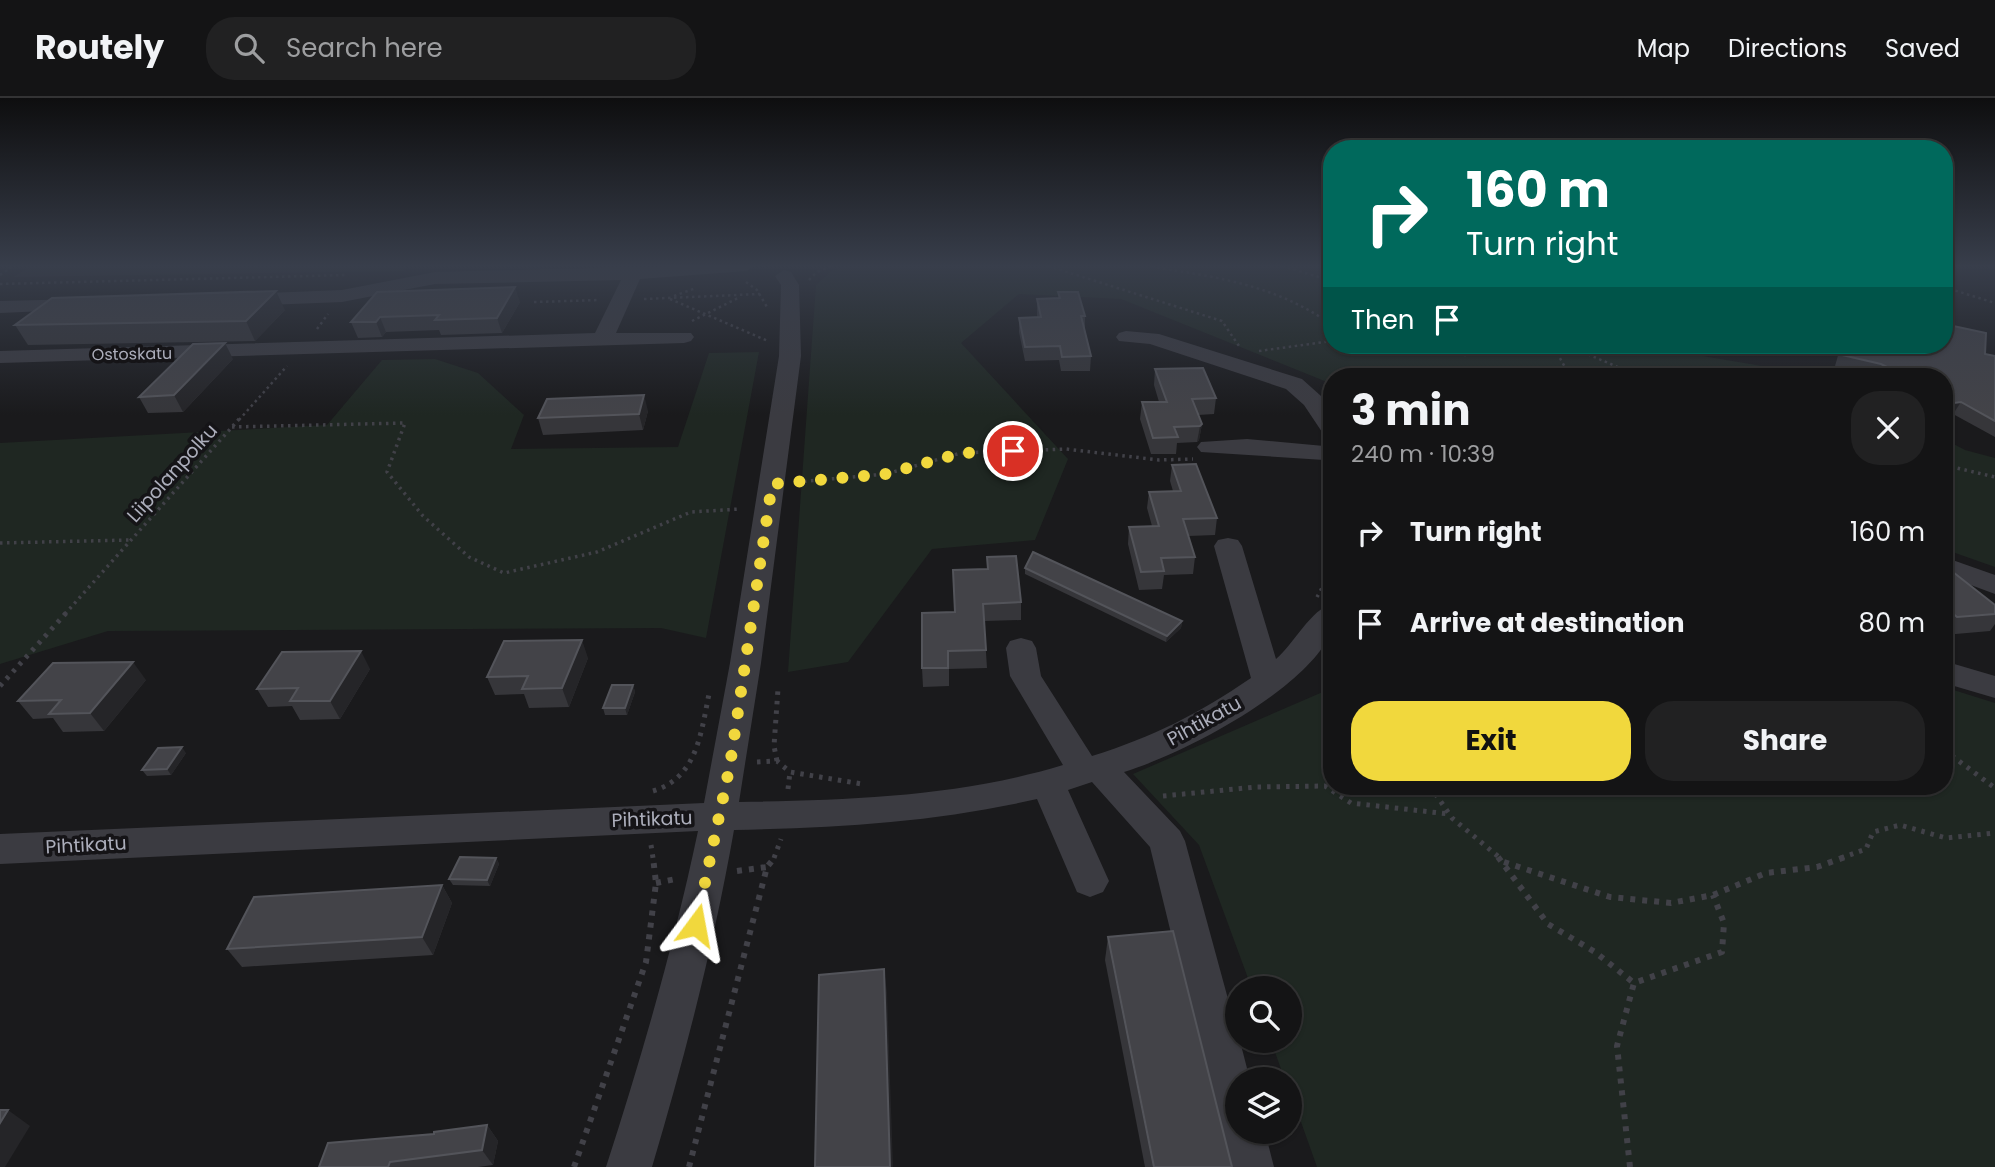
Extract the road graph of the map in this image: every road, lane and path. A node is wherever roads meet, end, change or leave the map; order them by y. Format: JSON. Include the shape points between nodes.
{"nodes":[{"id":1,"x":327,"y":316,"type":"edge"},
{"id":2,"x":614,"y":316,"type":"edge"},
{"id":3,"x":704,"y":316,"type":"joint"},
{"id":4,"x":790,"y":316,"type":"edge"},
{"id":5,"x":1208,"y":316,"type":"edge"},
{"id":6,"x":768,"y":328,"type":"dead end"},
{"id":7,"x":684,"y":337,"type":"dead end"},
{"id":8,"x":1126,"y":337,"type":"dead end"},
{"id":9,"x":656,"y":338,"type":"junction"},
{"id":10,"x":603,"y":340,"type":"junction"},
{"id":11,"x":771,"y":342,"type":"junction"},
{"id":12,"x":1323,"y":343,"type":"edge"},
{"id":13,"x":301,"y":350,"type":"junction"},
{"id":14,"x":771,"y":350,"type":"dead end"},
{"id":15,"x":1458,"y":354,"type":"edge"},
{"id":16,"x":1477,"y":354,"type":"edge"},
{"id":17,"x":1588,"y":354,"type":"edge"},
{"id":18,"x":0,"y":357,"type":"edge"},
{"id":19,"x":1251,"y":358,"type":"junction"},
{"id":20,"x":1620,"y":368,"type":"edge"},
{"id":21,"x":1323,"y":416,"type":"edge"},
{"id":22,"x":232,"y":426,"type":"junction"},
{"id":23,"x":1209,"y":447,"type":"joint"},
{"id":24,"x":1323,"y":453,"type":"edge"},
{"id":25,"x":1953,"y":468,"type":"edge"},
{"id":26,"x":1995,"y":477,"type":"edge"},
{"id":27,"x":758,"y":484,"type":"junction"},
{"id":28,"x":740,"y":509,"type":"junction"},
{"id":29,"x":738,"y":523,"type":"dead end"},
{"id":30,"x":130,"y":540,"type":"junction"},
{"id":31,"x":0,"y":543,"type":"edge"},
{"id":32,"x":1227,"y":546,"type":"dead end"},
{"id":33,"x":1953,"y":569,"type":"edge"},
{"id":34,"x":1995,"y":585,"type":"edge"},
{"id":35,"x":1323,"y":625,"type":"edge"},
{"id":36,"x":1021,"y":648,"type":"dead end"},
{"id":37,"x":1953,"y":675,"type":"edge"},
{"id":38,"x":1268,"y":681,"type":"junction"},
{"id":39,"x":712,"y":682,"type":"dead end"},
{"id":40,"x":0,"y":686,"type":"edge"},
{"id":41,"x":1995,"y":687,"type":"edge"},
{"id":42,"x":778,"y":689,"type":"dead end"},
{"id":43,"x":1953,"y":757,"type":"edge"},
{"id":44,"x":777,"y":761,"type":"dead end"},
{"id":45,"x":1091,"y":770,"type":"junction"},
{"id":46,"x":790,"y":772,"type":"dead end"},
{"id":47,"x":1048,"y":783,"type":"junction"},
{"id":48,"x":1323,"y":786,"type":"edge"},
{"id":49,"x":1995,"y":788,"type":"edge"},
{"id":50,"x":1339,"y":795,"type":"edge"},
{"id":51,"x":1436,"y":795,"type":"edge"},
{"id":52,"x":654,"y":800,"type":"junction"},
{"id":53,"x":1130,"y":801,"type":"junction"},
{"id":54,"x":1449,"y":814,"type":"junction"},
{"id":55,"x":721,"y":816,"type":"junction"},
{"id":56,"x":785,"y":816,"type":"junction"},
{"id":57,"x":1995,"y":833,"type":"edge"},
{"id":58,"x":0,"y":849,"type":"edge"},
{"id":59,"x":1504,"y":862,"type":"junction"},
{"id":60,"x":1090,"y":881,"type":"dead end"},
{"id":61,"x":1713,"y":895,"type":"junction"},
{"id":62,"x":1634,"y":983,"type":"junction"},
{"id":63,"x":1225,"y":1067,"type":"edge"},
{"id":64,"x":1245,"y":1144,"type":"edge"},
{"id":65,"x":575,"y":1167,"type":"edge"},
{"id":66,"x":629,"y":1167,"type":"edge"},
{"id":67,"x":689,"y":1167,"type":"edge"},
{"id":68,"x":1251,"y":1167,"type":"edge"},
{"id":69,"x":1630,"y":1167,"type":"edge"}],
"edges":[{"from":1,"to":13,"type":"path","name":"Liipolanpolku"},
{"from":2,"to":10,"type":"street"},
{"from":3,"to":9,"type":"path"},
{"from":3,"to":11,"type":"path"},
{"from":4,"to":27,"type":"street","via":[[790,356]]},
{"from":5,"to":19,"type":"path","via":[[1222,321]]},
{"from":6,"to":11,"type":"path"},
{"from":7,"to":9,"type":"street","name":"Ostoskatu"},
{"from":8,"to":19,"type":"street"},
{"from":9,"to":10,"type":"street","name":"Ostoskatu"},
{"from":10,"to":13,"type":"street","name":"Ostoskatu"},
{"from":11,"to":14,"type":"path"},
{"from":12,"to":19,"type":"path"},
{"from":13,"to":18,"type":"street","name":"Ostoskatu"},
{"from":13,"to":22,"type":"path","name":"Liipolanpolku"},
{"from":15,"to":16,"type":"path"},
{"from":17,"to":20,"type":"path"},
{"from":19,"to":21,"type":"street","via":[[1294,384]]},
{"from":22,"to":28,"type":"path","via":[[405,423],[387,472],[423,516],[469,557],[505,572],[597,552],[691,512]]},
{"from":22,"to":30,"type":"path","name":"Liipolanpolku"},
{"from":23,"to":24,"type":"street"},
{"from":23,"to":27,"type":"path","via":[[1202,459],[1159,460],[1066,449],[961,453],[886,474]]},
{"from":25,"to":26,"type":"path"},
{"from":27,"to":28,"type":"path"},
{"from":27,"to":55,"type":"street"},
{"from":28,"to":29,"type":"path"},
{"from":30,"to":31,"type":"path"},
{"from":30,"to":40,"type":"path","name":"Liipolanpolku"},
{"from":32,"to":38,"type":"street"},
{"from":33,"to":34,"type":"street"},
{"from":35,"to":38,"type":"street","name":"Pihtikatu","via":[[1298,657]]},
{"from":36,"to":45,"type":"street","via":[[1026,676]]},
{"from":37,"to":41,"type":"street"},
{"from":38,"to":45,"type":"street","name":"Pihtikatu","via":[[1181,737]]},
{"from":39,"to":52,"type":"path","via":[[690,766]]},
{"from":42,"to":44,"type":"path"},
{"from":43,"to":49,"type":"path"},
{"from":45,"to":47,"type":"street","name":"Pihtikatu"},
{"from":45,"to":53,"type":"street"},
{"from":46,"to":56,"type":"path"},
{"from":47,"to":56,"type":"street","name":"Pihtikatu","via":[[965,801]]},
{"from":47,"to":60,"type":"street"},
{"from":48,"to":53,"type":"path","via":[[1190,792]]},
{"from":50,"to":54,"type":"path","via":[[1351,803]]},
{"from":51,"to":54,"type":"path"},
{"from":52,"to":55,"type":"street","name":"Pihtikatu"},
{"from":52,"to":58,"type":"street","name":"Pihtikatu"},
{"from":52,"to":65,"type":"path","via":[[651,845],[656,883],[646,962]]},
{"from":53,"to":63,"type":"street","via":[[1167,841]]},
{"from":54,"to":59,"type":"path"},
{"from":55,"to":56,"type":"street","name":"Pihtikatu"},
{"from":55,"to":66,"type":"street","via":[[686,965]]},
{"from":56,"to":67,"type":"path","via":[[778,853],[767,867]]},
{"from":57,"to":61,"type":"path","via":[[1946,838],[1900,825],[1873,832],[1866,849],[1817,867],[1766,873]]},
{"from":59,"to":61,"type":"path","via":[[1610,897],[1671,903]]},
{"from":59,"to":62,"type":"path","via":[[1548,924]]},
{"from":61,"to":62,"type":"path","via":[[1724,923],[1722,952]]},
{"from":62,"to":69,"type":"path","via":[[1616,1046]]},
{"from":64,"to":68,"type":"street"}]}
